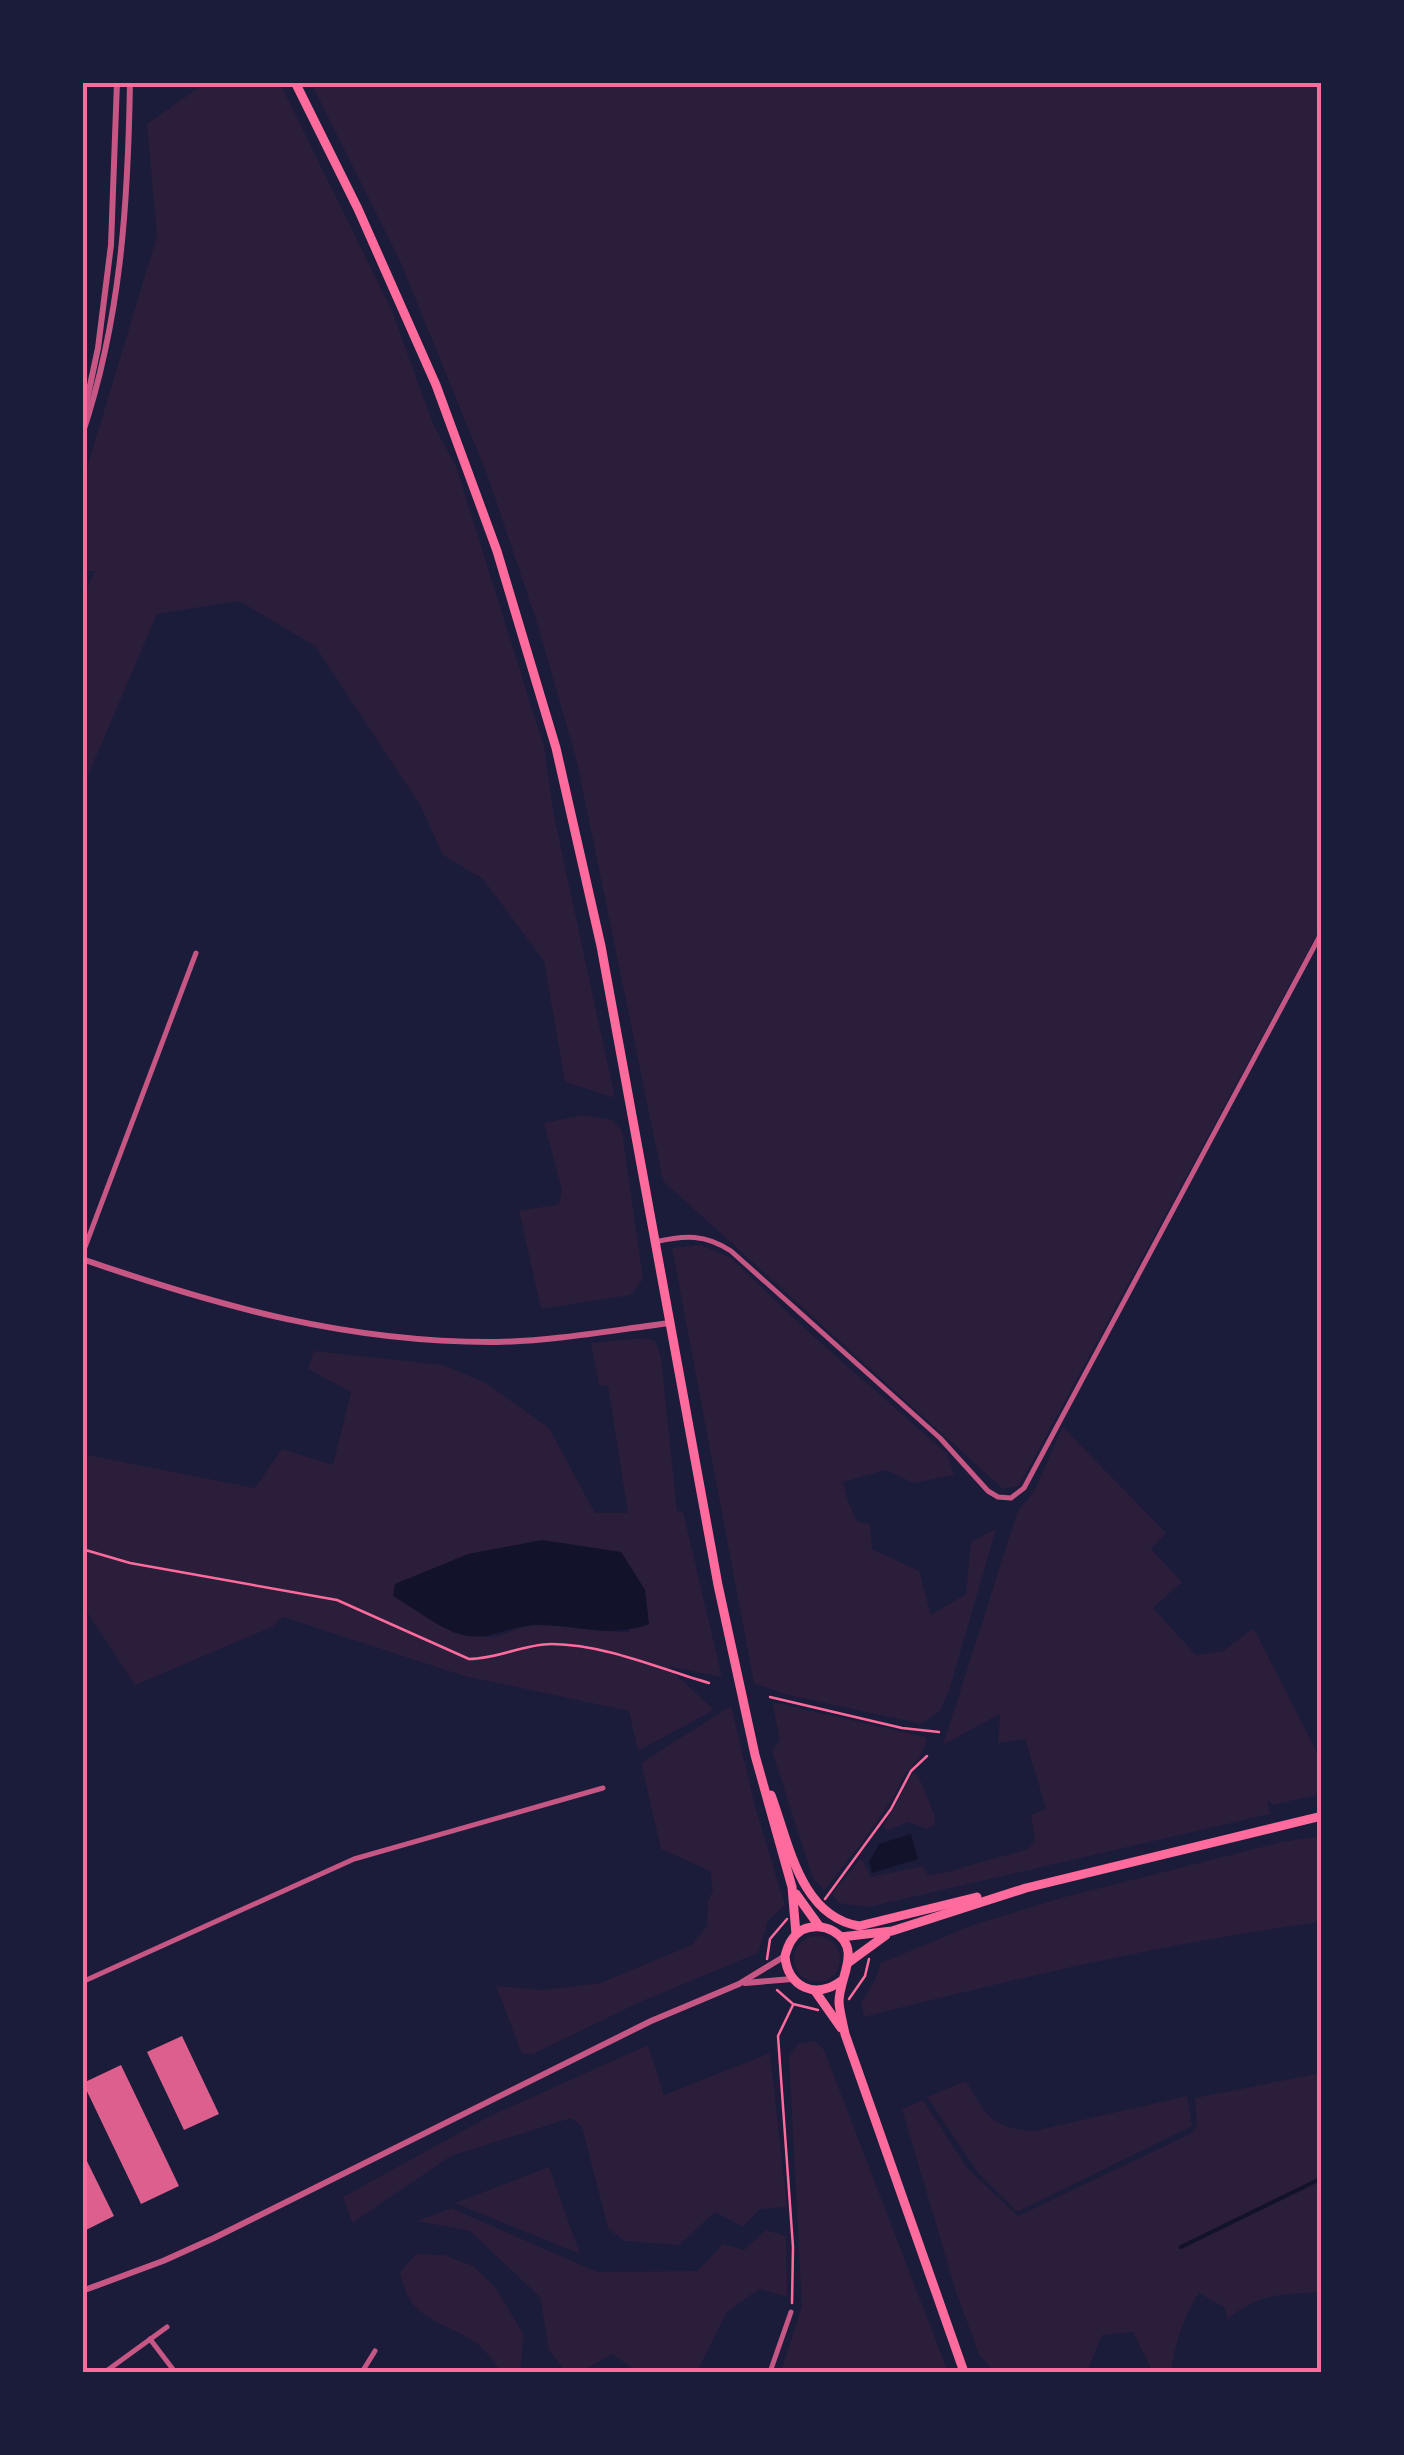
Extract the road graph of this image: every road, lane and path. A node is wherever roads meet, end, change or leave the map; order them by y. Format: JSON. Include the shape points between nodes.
{"nodes":[{"id":1,"x":117,"y":82,"type":"edge"},
{"id":2,"x":130,"y":82,"type":"edge"},
{"id":3,"x":295,"y":82,"type":"edge"},
{"id":4,"x":82,"y":423,"type":"edge"},
{"id":5,"x":82,"y":436,"type":"edge"},
{"id":6,"x":1322,"y":932,"type":"edge"},
{"id":7,"x":196,"y":953,"type":"dead end"},
{"id":8,"x":655,"y":1242,"type":"junction"},
{"id":9,"x":82,"y":1257,"type":"edge"},
{"id":10,"x":670,"y":1323,"type":"junction"},
{"id":11,"x":82,"y":1550,"type":"edge"},
{"id":12,"x":709,"y":1684,"type":"dead end"},
{"id":13,"x":770,"y":1697,"type":"dead end"},
{"id":14,"x":939,"y":1732,"type":"dead end"},
{"id":15,"x":756,"y":1755,"type":"junction"},
{"id":16,"x":927,"y":1756,"type":"dead end"},
{"id":17,"x":603,"y":1788,"type":"dead end"},
{"id":18,"x":1322,"y":1816,"type":"edge"},
{"id":19,"x":792,"y":1887,"type":"junction"},
{"id":20,"x":1026,"y":1888,"type":"junction"},
{"id":21,"x":824,"y":1900,"type":"dead end"},
{"id":22,"x":818,"y":1926,"type":"junction"},
{"id":23,"x":892,"y":1931,"type":"junction"},
{"id":24,"x":796,"y":1934,"type":"junction"},
{"id":25,"x":841,"y":1937,"type":"junction"},
{"id":26,"x":785,"y":1956,"type":"junction"},
{"id":27,"x":849,"y":1962,"type":"junction"},
{"id":28,"x":792,"y":1979,"type":"junction"},
{"id":29,"x":841,"y":1981,"type":"junction"},
{"id":30,"x":82,"y":1982,"type":"edge"},
{"id":31,"x":739,"y":1984,"type":"junction"},
{"id":32,"x":815,"y":1991,"type":"junction"},
{"id":33,"x":794,"y":2004,"type":"dead end"},
{"id":34,"x":846,"y":2034,"type":"junction"},
{"id":35,"x":82,"y":2291,"type":"edge"},
{"id":36,"x":791,"y":2312,"type":"joint"},
{"id":37,"x":167,"y":2327,"type":"dead end"},
{"id":38,"x":150,"y":2339,"type":"junction"},
{"id":39,"x":375,"y":2351,"type":"dead end"},
{"id":40,"x":105,"y":2372,"type":"edge"},
{"id":41,"x":175,"y":2372,"type":"edge"},
{"id":42,"x":362,"y":2372,"type":"edge"},
{"id":43,"x":770,"y":2372,"type":"edge"},
{"id":44,"x":964,"y":2372,"type":"edge"}],
"edges":[{"from":1,"to":4,"type":"street","via":[[111,245]]},
{"from":2,"to":5,"type":"street","via":[[117,299]]},
{"from":3,"to":8,"type":"main road","via":[[398,296],[497,551],[582,854]]},
{"from":6,"to":8,"type":"street","via":[[1024,1488],[1011,1498],[988,1491],[940,1438],[732,1251],[700,1237]]},
{"from":7,"to":9,"type":"street"},
{"from":8,"to":10,"type":"main road"},
{"from":9,"to":10,"type":"street","via":[[262,1316],[412,1340],[501,1342]]},
{"from":10,"to":15,"type":"main road"},
{"from":11,"to":12,"type":"path","via":[[337,1600],[469,1658],[554,1644],[626,1655]]},
{"from":13,"to":14,"type":"path"},
{"from":15,"to":19,"type":"main road"},
{"from":15,"to":20,"type":"main road","via":[[810,1894],[842,1923],[859,1926]]},
{"from":16,"to":21,"type":"path"},
{"from":17,"to":30,"type":"street","via":[[354,1858]]},
{"from":18,"to":20,"type":"main road"},
{"from":19,"to":22,"type":"main road"},
{"from":19,"to":24,"type":"main road"},
{"from":20,"to":23,"type":"main road"},
{"from":22,"to":24,"type":"main road"},
{"from":22,"to":25,"type":"main road"},
{"from":23,"to":25,"type":"main road"},
{"from":23,"to":27,"type":"main road"},
{"from":24,"to":26,"type":"main road"},
{"from":25,"to":27,"type":"main road"},
{"from":26,"to":28,"type":"main road"},
{"from":26,"to":31,"type":"street"},
{"from":27,"to":29,"type":"main road"},
{"from":28,"to":31,"type":"street"},
{"from":28,"to":32,"type":"main road"},
{"from":29,"to":32,"type":"main road"},
{"from":29,"to":34,"type":"main road"},
{"from":31,"to":35,"type":"street","via":[[634,2029],[214,2238]]},
{"from":32,"to":34,"type":"main road"},
{"from":33,"to":36,"type":"path","via":[[778,2036],[793,2247]]},
{"from":34,"to":44,"type":"main road"},
{"from":36,"to":43,"type":"street"},
{"from":37,"to":38,"type":"street"},
{"from":38,"to":40,"type":"street"},
{"from":38,"to":41,"type":"street"},
{"from":39,"to":42,"type":"street"}]}
